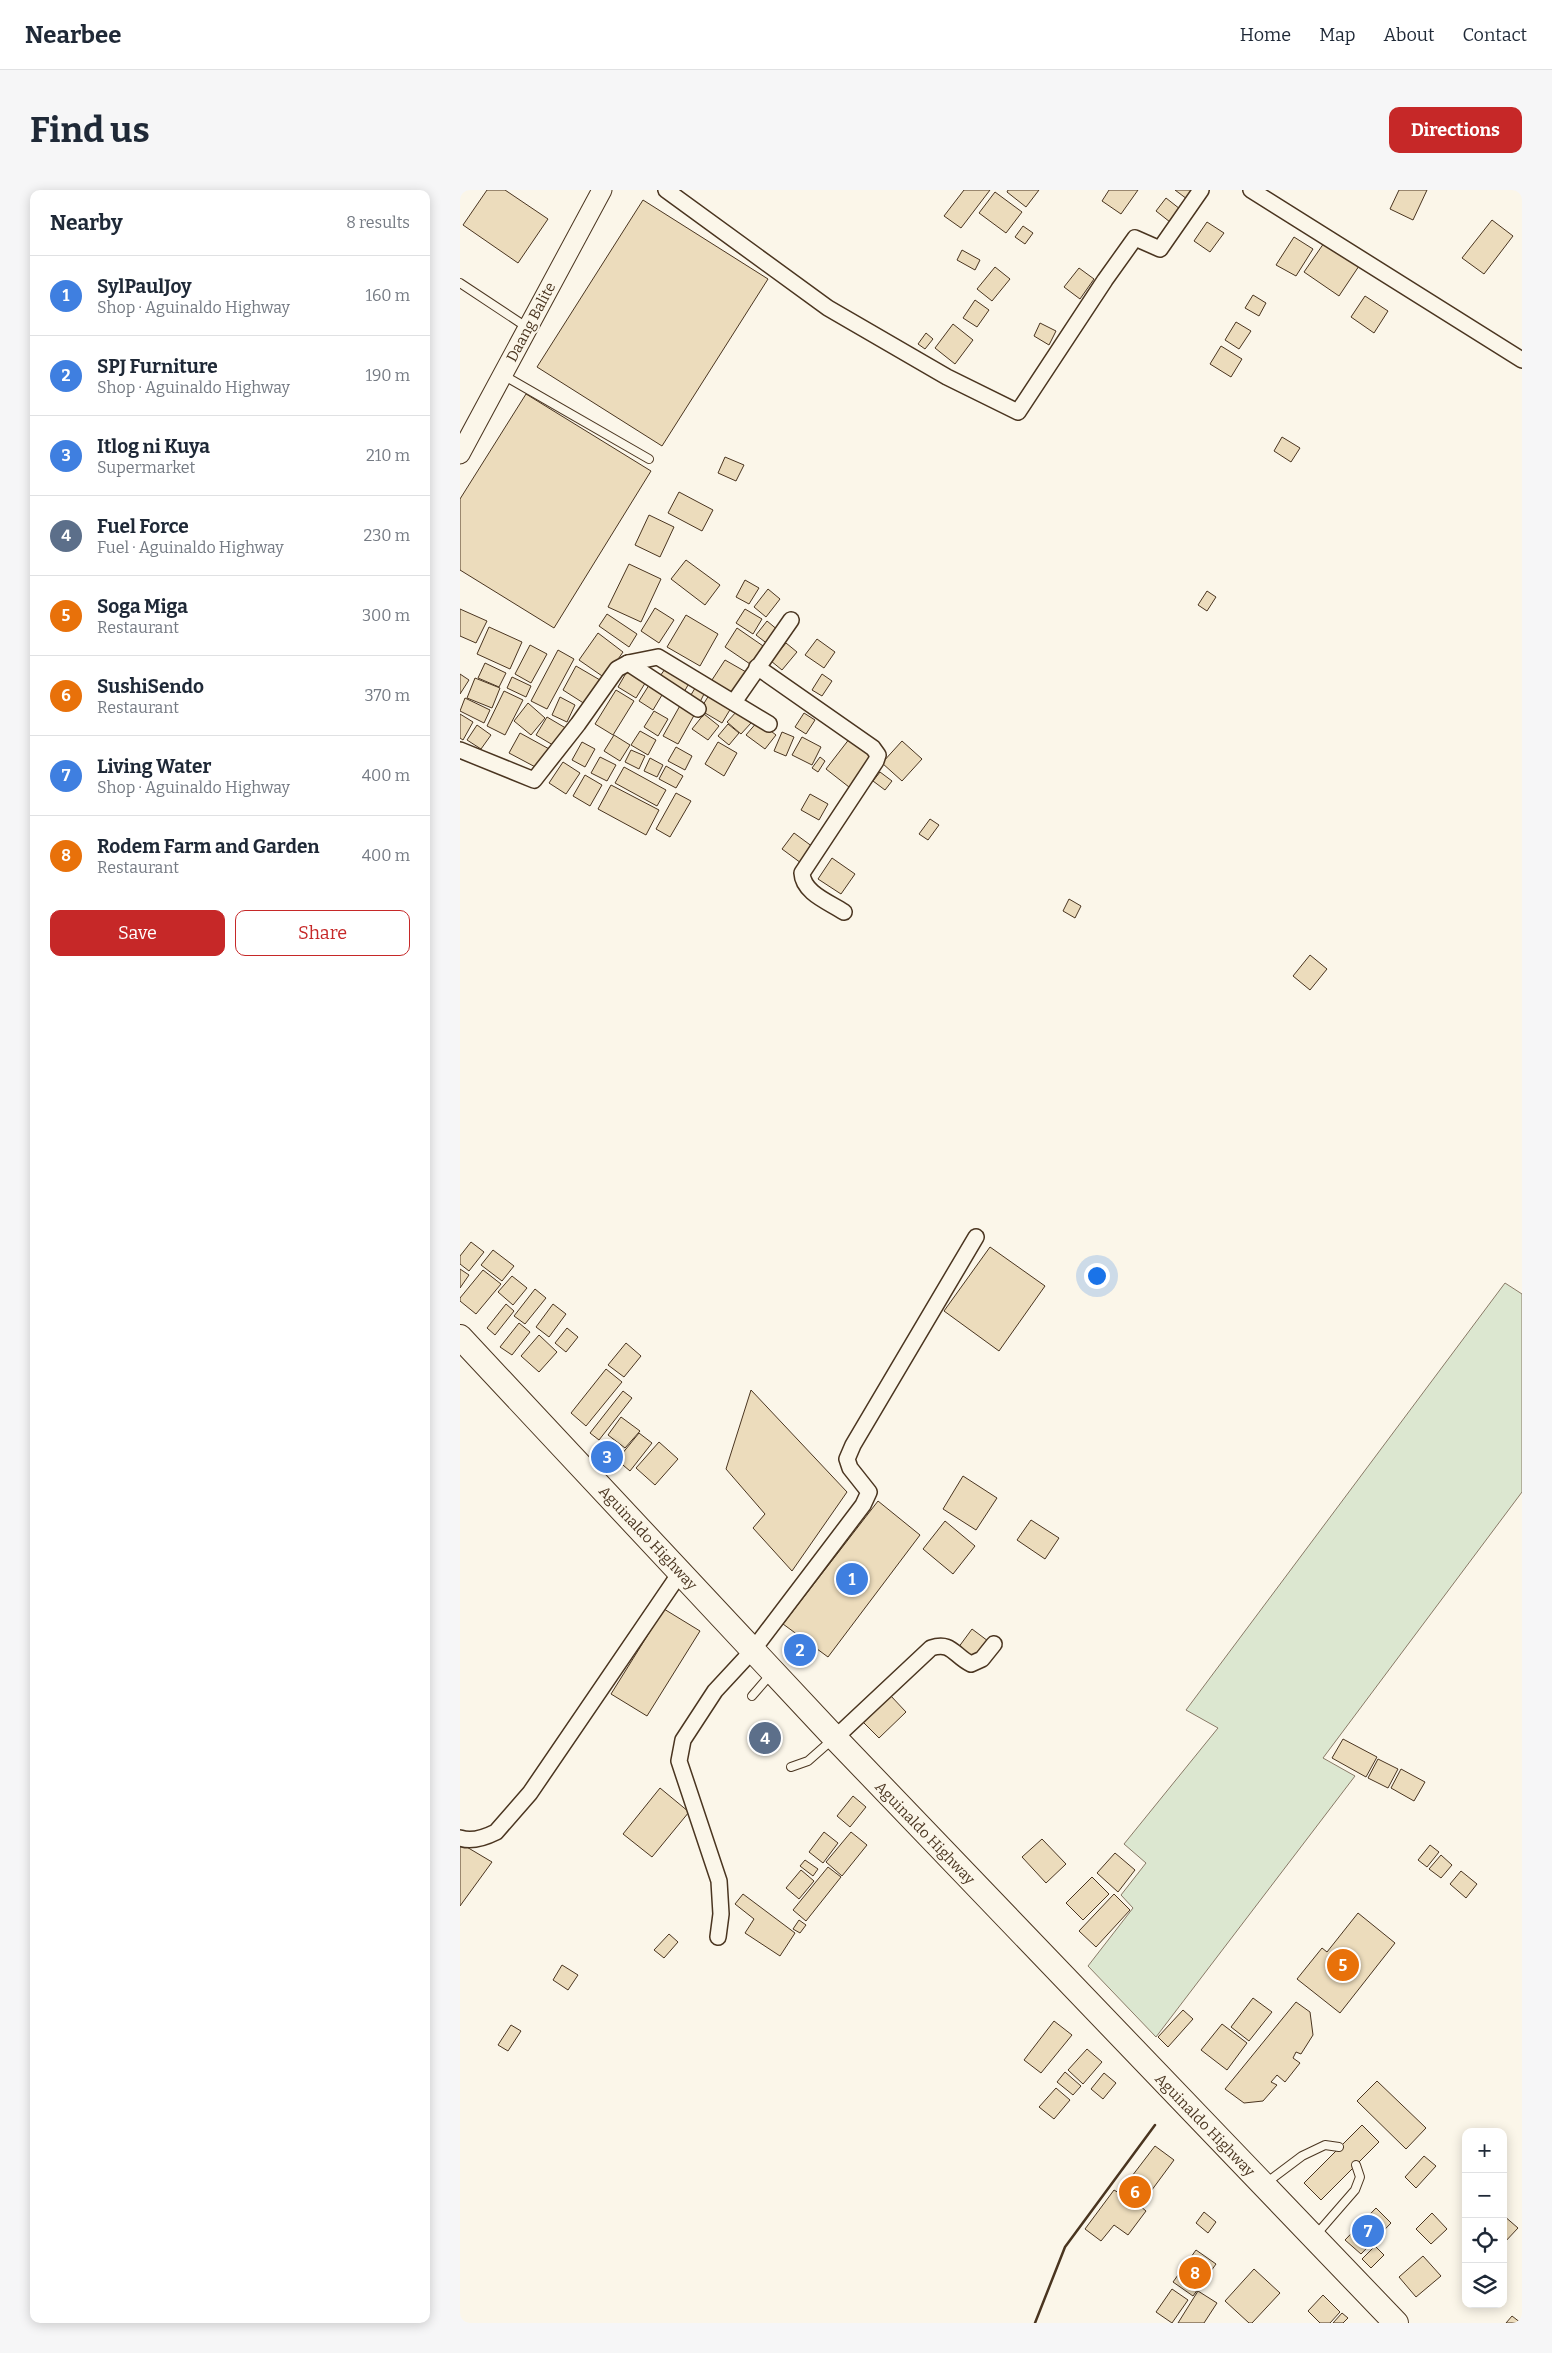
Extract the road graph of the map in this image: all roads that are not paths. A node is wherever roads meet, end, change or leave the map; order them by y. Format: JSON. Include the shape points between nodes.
{"nodes":[{"id":1,"x":602,"y":190,"type":"edge"},
{"id":2,"x":666,"y":190,"type":"edge"},
{"id":3,"x":1201,"y":190,"type":"edge"},
{"id":4,"x":1251,"y":190,"type":"edge"},
{"id":5,"x":460,"y":283,"type":"edge"},
{"id":6,"x":528,"y":328,"type":"junction"},
{"id":7,"x":1522,"y":360,"type":"edge"},
{"id":8,"x":503,"y":374,"type":"junction"},
{"id":9,"x":460,"y":454,"type":"edge"},
{"id":10,"x":649,"y":459,"type":"dead end"},
{"id":11,"x":791,"y":620,"type":"dead end"},
{"id":12,"x":628,"y":663,"type":"junction"},
{"id":13,"x":757,"y":667,"type":"junction"},
{"id":14,"x":734,"y":702,"type":"junction"},
{"id":15,"x":698,"y":709,"type":"dead end"},
{"id":16,"x":769,"y":724,"type":"dead end"},
{"id":17,"x":460,"y":750,"type":"edge"},
{"id":18,"x":844,"y":912,"type":"dead end"},
{"id":19,"x":976,"y":1238,"type":"dead end"},
{"id":20,"x":460,"y":1337,"type":"edge"},
{"id":21,"x":680,"y":1572,"type":"junction"},
{"id":22,"x":994,"y":1644,"type":"dead end"},
{"id":23,"x":753,"y":1650,"type":"junction"},
{"id":24,"x":773,"y":1672,"type":"junction"},
{"id":25,"x":752,"y":1696,"type":"dead end"},
{"id":26,"x":835,"y":1738,"type":"junction"},
{"id":27,"x":791,"y":1767,"type":"dead end"},
{"id":28,"x":460,"y":1838,"type":"edge"},
{"id":29,"x":718,"y":1937,"type":"dead end"},
{"id":30,"x":1339,"y":2147,"type":"dead end"},
{"id":31,"x":1356,"y":2165,"type":"dead end"},
{"id":32,"x":1263,"y":2185,"type":"junction"},
{"id":33,"x":1313,"y":2237,"type":"junction"},
{"id":34,"x":1396,"y":2323,"type":"edge"}],
"edges":[{"from":1,"to":6,"type":"street","name":"Daang Balite"},
{"from":2,"to":3,"type":"street","via":[[828,308],[947,377],[1018,412],[1135,238],[1160,249]]},
{"from":4,"to":7,"type":"street"},
{"from":5,"to":6,"type":"lane"},
{"from":6,"to":8,"type":"street","name":"Daang Balite"},
{"from":8,"to":9,"type":"street","name":"Daang Balite"},
{"from":8,"to":10,"type":"lane"},
{"from":11,"to":13,"type":"street"},
{"from":12,"to":14,"type":"street","via":[[658,657]]},
{"from":12,"to":15,"type":"street"},
{"from":12,"to":17,"type":"street","via":[[617,669],[534,780]]},
{"from":13,"to":14,"type":"street"},
{"from":13,"to":18,"type":"street","via":[[865,742],[878,755],[802,873],[802,882],[811,891]]},
{"from":14,"to":16,"type":"street"},
{"from":19,"to":23,"type":"street","via":[[847,1459],[869,1492],[863,1505]]},
{"from":20,"to":21,"type":"main road","name":"Aguinaldo Highway"},
{"from":21,"to":23,"type":"main road","name":"Aguinaldo Highway"},
{"from":21,"to":28,"type":"street","via":[[530,1793],[490,1836]]},
{"from":22,"to":26,"type":"street","via":[[982,1659],[971,1664],[949,1647],[940,1644],[930,1648]]},
{"from":23,"to":24,"type":"main road","name":"Aguinaldo Highway"},
{"from":23,"to":29,"type":"street","via":[[715,1691],[683,1740],[679,1761],[719,1881]]},
{"from":24,"to":25,"type":"lane"},
{"from":24,"to":26,"type":"main road","name":"Aguinaldo Highway"},
{"from":26,"to":27,"type":"lane","via":[[808,1761]]},
{"from":26,"to":32,"type":"main road","name":"Aguinaldo Highway"},
{"from":30,"to":32,"type":"lane","via":[[1325,2144],[1302,2156]]},
{"from":31,"to":33,"type":"lane","via":[[1360,2178],[1355,2190]]},
{"from":32,"to":33,"type":"main road","name":"Aguinaldo Highway"},
{"from":33,"to":34,"type":"main road","name":"Aguinaldo Highway"}]}
